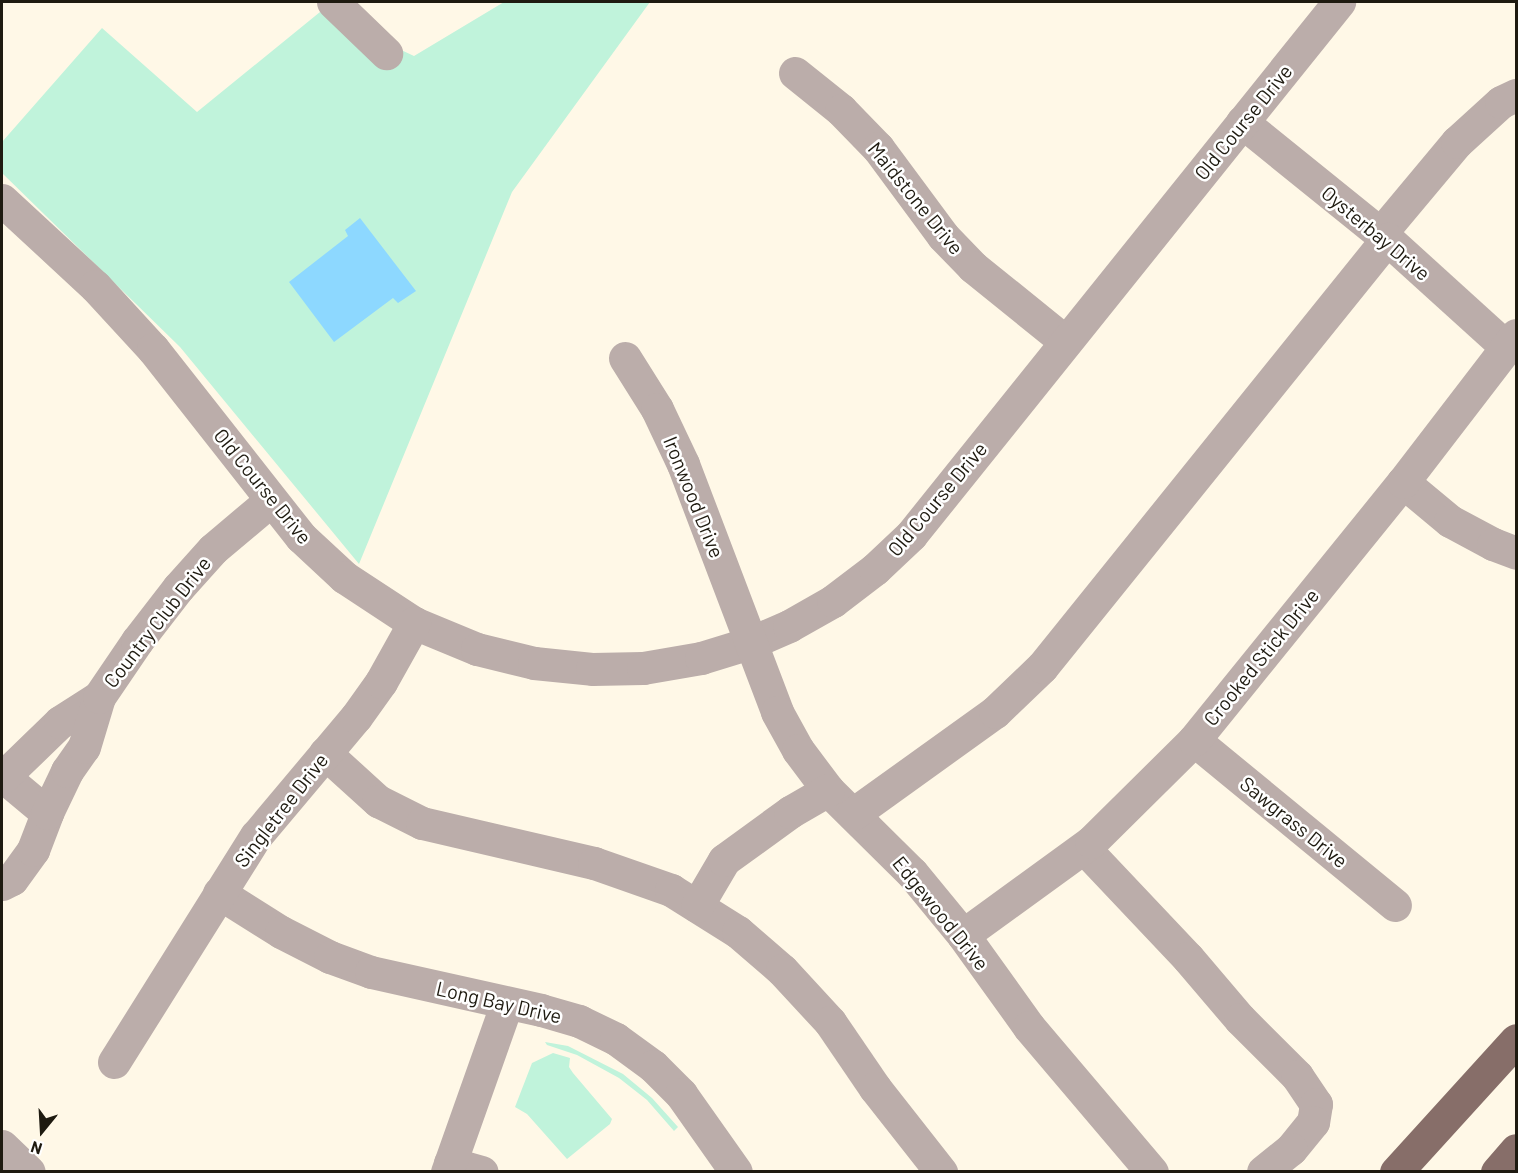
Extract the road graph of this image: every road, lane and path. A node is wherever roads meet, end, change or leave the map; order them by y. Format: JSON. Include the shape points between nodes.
{"nodes":[{"id":1,"x":333,"y":2,"type":"edge"},
{"id":2,"x":1339,"y":2,"type":"edge"},
{"id":3,"x":386,"y":53,"type":"dead end"},
{"id":4,"x":795,"y":73,"type":"dead end"},
{"id":5,"x":1516,"y":95,"type":"edge"},
{"id":6,"x":1242,"y":122,"type":"junction"},
{"id":7,"x":2,"y":200,"type":"edge"},
{"id":8,"x":1384,"y":236,"type":"junction"},
{"id":9,"x":1511,"y":341,"type":"edge"},
{"id":10,"x":1066,"y":342,"type":"junction"},
{"id":11,"x":625,"y":358,"type":"dead end"},
{"id":12,"x":1402,"y":482,"type":"junction"},
{"id":13,"x":270,"y":501,"type":"junction"},
{"id":14,"x":1516,"y":553,"type":"edge"},
{"id":15,"x":414,"y":623,"type":"junction"},
{"id":16,"x":750,"y":643,"type":"junction"},
{"id":17,"x":99,"y":697,"type":"junction"},
{"id":18,"x":1194,"y":740,"type":"junction"},
{"id":19,"x":325,"y":753,"type":"junction"},
{"id":20,"x":3,"y":777,"type":"edge"},
{"id":21,"x":828,"y":790,"type":"junction"},
{"id":22,"x":47,"y":813,"type":"junction"},
{"id":23,"x":853,"y":814,"type":"junction"},
{"id":24,"x":1084,"y":848,"type":"junction"},
{"id":25,"x":2,"y":884,"type":"edge"},
{"id":26,"x":219,"y":893,"type":"junction"},
{"id":27,"x":1395,"y":905,"type":"dead end"},
{"id":28,"x":697,"y":906,"type":"junction"},
{"id":29,"x":963,"y":935,"type":"junction"},
{"id":30,"x":507,"y":1003,"type":"junction"},
{"id":31,"x":1516,"y":1040,"type":"edge"},
{"id":32,"x":114,"y":1062,"type":"dead end"},
{"id":33,"x":2,"y":1146,"type":"edge"},
{"id":34,"x":1516,"y":1150,"type":"edge"},
{"id":35,"x":449,"y":1167,"type":"edge"},
{"id":36,"x":29,"y":1172,"type":"edge"},
{"id":37,"x":482,"y":1172,"type":"edge"},
{"id":38,"x":736,"y":1172,"type":"edge"},
{"id":39,"x":941,"y":1172,"type":"edge"},
{"id":40,"x":1152,"y":1172,"type":"edge"},
{"id":41,"x":1263,"y":1172,"type":"edge"},
{"id":42,"x":1396,"y":1172,"type":"edge"},
{"id":43,"x":1497,"y":1172,"type":"edge"}],
"edges":[{"from":1,"to":3,"type":"street"},
{"from":2,"to":6,"type":"street","name":"Old Course Drive"},
{"from":4,"to":10,"type":"street","name":"Maidstone Drive","via":[[841,110],[878,148],[943,236],[973,267]]},
{"from":5,"to":8,"type":"street","via":[[1501,102],[1457,142]]},
{"from":6,"to":8,"type":"street","name":"Oysterbay Drive"},
{"from":6,"to":10,"type":"street","name":"Old Course Drive"},
{"from":7,"to":13,"type":"street","name":"Old Course Drive","via":[[94,286],[153,349]]},
{"from":8,"to":9,"type":"street","name":"Oysterbay Drive"},
{"from":8,"to":23,"type":"street","via":[[1042,667],[995,712]]},
{"from":9,"to":12,"type":"street","name":"Crooked Stick Drive"},
{"from":10,"to":16,"type":"street","name":"Old Course Drive","via":[[911,535],[833,601]]},
{"from":11,"to":16,"type":"street","name":"Ironwood Drive","via":[[657,409],[683,464]]},
{"from":12,"to":14,"type":"street","via":[[1450,521]]},
{"from":12,"to":18,"type":"street","name":"Crooked Stick Drive"},
{"from":13,"to":15,"type":"street","name":"Old Course Drive","via":[[344,577]]},
{"from":13,"to":17,"type":"street","name":"Country Club Drive","via":[[213,549],[178,588]]},
{"from":15,"to":16,"type":"street","name":"Old Course Drive","via":[[477,649],[534,663],[592,669],[643,668],[701,658]]},
{"from":15,"to":19,"type":"street","name":"Singletree Drive","via":[[381,682]]},
{"from":16,"to":21,"type":"street","name":"Edgewood Drive","via":[[777,712],[798,750]]},
{"from":17,"to":20,"type":"street","name":"Country Club Drive","via":[[60,722]]},
{"from":17,"to":22,"type":"street","name":"Country Club Drive","via":[[84,747],[67,771]]},
{"from":18,"to":24,"type":"street","name":"Crooked Stick Drive"},
{"from":18,"to":27,"type":"street","name":"Sawgrass Drive"},
{"from":19,"to":26,"type":"street","name":"Singletree Drive","via":[[256,836]]},
{"from":19,"to":28,"type":"street","via":[[378,801],[422,823],[594,863],[671,890]]},
{"from":20,"to":22,"type":"street"},
{"from":21,"to":23,"type":"street","name":"Edgewood Drive"},
{"from":21,"to":28,"type":"street","via":[[724,860]]},
{"from":22,"to":25,"type":"street","name":"Country Club Drive","via":[[33,850],[12,879]]},
{"from":23,"to":29,"type":"street","name":"Edgewood Drive","via":[[912,873]]},
{"from":24,"to":29,"type":"street","name":"Crooked Stick Drive"},
{"from":24,"to":41,"type":"street","via":[[1297,1076],[1316,1104],[1313,1122],[1291,1149]]},
{"from":26,"to":30,"type":"street","name":"Long Bay Drive","via":[[330,957],[371,972]]},
{"from":26,"to":32,"type":"street","name":"Singletree Drive"},
{"from":28,"to":39,"type":"street","via":[[738,932],[783,970],[830,1023],[875,1089]]},
{"from":29,"to":40,"type":"street","name":"Edgewood Drive","via":[[1029,1027]]},
{"from":30,"to":35,"type":"street"},
{"from":30,"to":38,"type":"street","name":"Long Bay Drive","via":[[579,1022],[616,1039],[653,1065],[681,1094]]},
{"from":31,"to":42,"type":"main road"},
{"from":33,"to":36,"type":"street"},
{"from":34,"to":43,"type":"main road"},
{"from":35,"to":37,"type":"street"}]}
